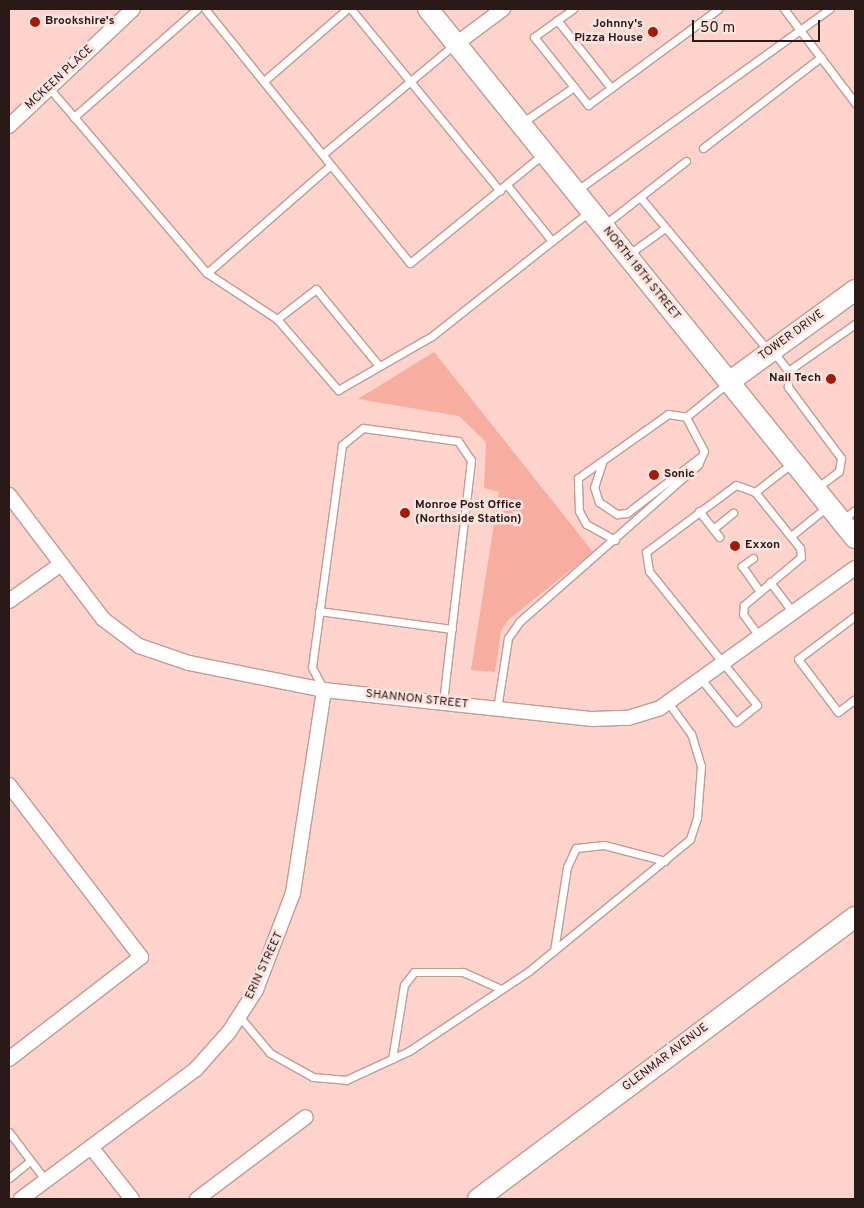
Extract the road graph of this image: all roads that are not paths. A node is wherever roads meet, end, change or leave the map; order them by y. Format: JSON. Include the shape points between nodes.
{"nodes":[{"id":1,"x":133,"y":9,"type":"edge"},
{"id":2,"x":197,"y":9,"type":"edge"},
{"id":3,"x":205,"y":9,"type":"edge"},
{"id":4,"x":347,"y":9,"type":"edge"},
{"id":5,"x":351,"y":9,"type":"edge"},
{"id":6,"x":428,"y":9,"type":"edge"},
{"id":7,"x":503,"y":9,"type":"edge"},
{"id":8,"x":573,"y":9,"type":"edge"},
{"id":9,"x":718,"y":9,"type":"edge"},
{"id":10,"x":784,"y":9,"type":"edge"},
{"id":11,"x":829,"y":9,"type":"edge"},
{"id":12,"x":557,"y":20,"type":"junction"},
{"id":13,"x":800,"y":30,"type":"junction"},
{"id":14,"x":456,"y":44,"type":"junction"},
{"id":15,"x":821,"y":57,"type":"junction"},
{"id":16,"x":264,"y":81,"type":"junction"},
{"id":17,"x":410,"y":81,"type":"junction"},
{"id":18,"x":574,"y":87,"type":"junction"},
{"id":19,"x":48,"y":88,"type":"junction"},
{"id":20,"x":611,"y":88,"type":"junction"},
{"id":21,"x":855,"y":103,"type":"edge"},
{"id":22,"x":74,"y":117,"type":"junction"},
{"id":23,"x":521,"y":124,"type":"junction"},
{"id":24,"x":9,"y":126,"type":"edge"},
{"id":25,"x":703,"y":148,"type":"dead end"},
{"id":26,"x":323,"y":154,"type":"junction"},
{"id":27,"x":545,"y":154,"type":"junction"},
{"id":28,"x":686,"y":161,"type":"dead end"},
{"id":29,"x":331,"y":165,"type":"junction"},
{"id":30,"x":507,"y":185,"type":"junction"},
{"id":31,"x":500,"y":191,"type":"junction"},
{"id":32,"x":575,"y":192,"type":"junction"},
{"id":33,"x":640,"y":198,"type":"junction"},
{"id":34,"x":590,"y":210,"type":"junction"},
{"id":35,"x":603,"y":226,"type":"junction"},
{"id":36,"x":665,"y":228,"type":"junction"},
{"id":37,"x":552,"y":241,"type":"junction"},
{"id":38,"x":627,"y":256,"type":"junction"},
{"id":39,"x":207,"y":273,"type":"junction"},
{"id":40,"x":855,"y":290,"type":"edge"},
{"id":41,"x":277,"y":319,"type":"junction"},
{"id":42,"x":855,"y":324,"type":"edge"},
{"id":43,"x":771,"y":351,"type":"junction"},
{"id":44,"x":379,"y":366,"type":"junction"},
{"id":45,"x":788,"y":371,"type":"junction"},
{"id":46,"x":729,"y":382,"type":"junction"},
{"id":47,"x":686,"y":417,"type":"junction"},
{"id":48,"x":702,"y":455,"type":"junction"},
{"id":49,"x":602,"y":463,"type":"junction"},
{"id":50,"x":792,"y":464,"type":"junction"},
{"id":51,"x":816,"y":489,"type":"junction"},
{"id":52,"x":756,"y":493,"type":"junction"},
{"id":53,"x":9,"y":495,"type":"edge"},
{"id":54,"x":750,"y":500,"type":"dead end"},
{"id":55,"x":699,"y":511,"type":"junction"},
{"id":56,"x":771,"y":511,"type":"junction"},
{"id":57,"x":842,"y":512,"type":"edge"},
{"id":58,"x":733,"y":513,"type":"dead end"},
{"id":59,"x":764,"y":517,"type":"dead end"},
{"id":60,"x":712,"y":528,"type":"junction"},
{"id":61,"x":786,"y":529,"type":"junction"},
{"id":62,"x":779,"y":535,"type":"dead end"},
{"id":63,"x":791,"y":536,"type":"junction"},
{"id":64,"x":720,"y":537,"type":"dead end"},
{"id":65,"x":855,"y":538,"type":"edge"},
{"id":66,"x":615,"y":540,"type":"junction"},
{"id":67,"x":753,"y":558,"type":"dead end"},
{"id":68,"x":61,"y":564,"type":"junction"},
{"id":69,"x":855,"y":568,"type":"edge"},
{"id":70,"x":770,"y":582,"type":"junction"},
{"id":71,"x":759,"y":590,"type":"junction"},
{"id":72,"x":9,"y":602,"type":"edge"},
{"id":73,"x":319,"y":611,"type":"junction"},
{"id":74,"x":794,"y":613,"type":"junction"},
{"id":75,"x":855,"y":616,"type":"edge"},
{"id":76,"x":452,"y":630,"type":"junction"},
{"id":77,"x":760,"y":637,"type":"junction"},
{"id":78,"x":723,"y":663,"type":"junction"},
{"id":79,"x":702,"y":679,"type":"junction"},
{"id":80,"x":324,"y":690,"type":"junction"},
{"id":81,"x":855,"y":699,"type":"edge"},
{"id":82,"x":668,"y":702,"type":"junction"},
{"id":83,"x":443,"y":703,"type":"junction"},
{"id":84,"x":497,"y":709,"type":"junction"},
{"id":85,"x":9,"y":785,"type":"edge"},
{"id":86,"x":665,"y":861,"type":"junction"},
{"id":87,"x":855,"y":917,"type":"edge"},
{"id":88,"x":554,"y":951,"type":"junction"},
{"id":89,"x":501,"y":989,"type":"junction"},
{"id":90,"x":239,"y":1016,"type":"junction"},
{"id":91,"x":9,"y":1059,"type":"edge"},
{"id":92,"x":392,"y":1059,"type":"junction"},
{"id":93,"x":306,"y":1117,"type":"dead end"},
{"id":94,"x":9,"y":1132,"type":"edge"},
{"id":95,"x":91,"y":1147,"type":"junction"},
{"id":96,"x":29,"y":1162,"type":"junction"},
{"id":97,"x":9,"y":1178,"type":"edge"},
{"id":98,"x":46,"y":1181,"type":"junction"},
{"id":99,"x":21,"y":1199,"type":"edge"},
{"id":100,"x":132,"y":1199,"type":"edge"},
{"id":101,"x":197,"y":1199,"type":"edge"},
{"id":102,"x":478,"y":1199,"type":"edge"}],
"edges":[{"from":1,"to":19,"type":"street","name":"MCKEEN PLACE"},
{"from":2,"to":22,"type":"lane"},
{"from":3,"to":16,"type":"lane"},
{"from":4,"to":16,"type":"lane"},
{"from":5,"to":17,"type":"lane"},
{"from":6,"to":14,"type":"main road","name":"NORTH 18TH STREET"},
{"from":7,"to":14,"type":"street"},
{"from":8,"to":12,"type":"lane"},
{"from":9,"to":20,"type":"lane"},
{"from":10,"to":13,"type":"lane"},
{"from":11,"to":13,"type":"lane"},
{"from":12,"to":18,"type":"lane","via":[[534,37]]},
{"from":12,"to":20,"type":"lane"},
{"from":13,"to":15,"type":"lane"},
{"from":13,"to":32,"type":"lane"},
{"from":14,"to":17,"type":"lane"},
{"from":14,"to":23,"type":"main road","name":"NORTH 18TH STREET"},
{"from":15,"to":21,"type":"lane"},
{"from":15,"to":25,"type":"lane"},
{"from":16,"to":26,"type":"lane"},
{"from":17,"to":26,"type":"lane"},
{"from":17,"to":31,"type":"lane"},
{"from":18,"to":20,"type":"lane","via":[[588,105]]},
{"from":18,"to":23,"type":"lane"},
{"from":19,"to":22,"type":"lane"},
{"from":19,"to":24,"type":"street","name":"MCKEEN PLACE"},
{"from":22,"to":39,"type":"lane"},
{"from":23,"to":27,"type":"main road","name":"NORTH 18TH STREET"},
{"from":26,"to":29,"type":"lane"},
{"from":27,"to":30,"type":"lane"},
{"from":27,"to":32,"type":"main road","name":"NORTH 18TH STREET"},
{"from":28,"to":33,"type":"lane"},
{"from":29,"to":31,"type":"lane","via":[[410,263]]},
{"from":29,"to":39,"type":"lane"},
{"from":30,"to":31,"type":"lane"},
{"from":30,"to":37,"type":"lane"},
{"from":32,"to":34,"type":"main road","name":"NORTH 18TH STREET"},
{"from":33,"to":35,"type":"lane"},
{"from":33,"to":36,"type":"lane"},
{"from":34,"to":35,"type":"main road","name":"NORTH 18TH STREET"},
{"from":34,"to":37,"type":"lane"},
{"from":35,"to":38,"type":"main road","name":"NORTH 18TH STREET"},
{"from":36,"to":38,"type":"lane"},
{"from":36,"to":43,"type":"lane"},
{"from":37,"to":44,"type":"lane","via":[[432,336]]},
{"from":38,"to":46,"type":"main road","name":"NORTH 18TH STREET"},
{"from":39,"to":41,"type":"lane"},
{"from":40,"to":43,"type":"main road","name":"TOWER DRIVE"},
{"from":41,"to":44,"type":"lane","via":[[338,390]]},
{"from":41,"to":44,"type":"lane","via":[[316,289]]},
{"from":42,"to":45,"type":"lane"},
{"from":43,"to":45,"type":"lane"},
{"from":43,"to":46,"type":"main road","name":"TOWER DRIVE"},
{"from":45,"to":51,"type":"lane","via":[[788,387],[841,458],[839,471]]},
{"from":46,"to":47,"type":"lane"},
{"from":46,"to":50,"type":"main road","name":"NORTH 18TH STREET"},
{"from":47,"to":48,"type":"lane","via":[[704,451]]},
{"from":47,"to":49,"type":"lane","via":[[668,414]]},
{"from":48,"to":49,"type":"lane","via":[[627,513],[617,514],[599,502],[594,487]]},
{"from":48,"to":66,"type":"lane","via":[[698,465]]},
{"from":49,"to":66,"type":"lane","via":[[578,478],[580,511],[586,524]]},
{"from":50,"to":51,"type":"main road","name":"NORTH 18TH STREET"},
{"from":50,"to":52,"type":"lane"},
{"from":51,"to":57,"type":"main road","name":"NORTH 18TH STREET"},
{"from":52,"to":54,"type":"lane"},
{"from":52,"to":55,"type":"lane","via":[[736,485]]},
{"from":52,"to":56,"type":"lane"},
{"from":53,"to":68,"type":"street","name":"SHANNON STREET"},
{"from":55,"to":60,"type":"lane"},
{"from":55,"to":78,"type":"lane","via":[[646,552],[649,571]]},
{"from":56,"to":59,"type":"lane"},
{"from":56,"to":61,"type":"lane"},
{"from":57,"to":63,"type":"lane"},
{"from":57,"to":65,"type":"main road","name":"NORTH 18TH STREET"},
{"from":58,"to":60,"type":"lane"},
{"from":60,"to":64,"type":"lane"},
{"from":61,"to":62,"type":"lane"},
{"from":61,"to":63,"type":"lane"},
{"from":63,"to":70,"type":"lane","via":[[800,548],[801,558]]},
{"from":66,"to":84,"type":"lane","via":[[518,622],[508,638]]},
{"from":67,"to":71,"type":"lane","via":[[742,566]]},
{"from":68,"to":72,"type":"street"},
{"from":68,"to":80,"type":"street","name":"SHANNON STREET","via":[[103,619],[139,646],[189,663]]},
{"from":69,"to":74,"type":"street","name":"SHANNON STREET"},
{"from":70,"to":71,"type":"lane"},
{"from":70,"to":74,"type":"lane"},
{"from":71,"to":77,"type":"lane","via":[[748,598],[743,614]]},
{"from":73,"to":76,"type":"lane"},
{"from":73,"to":76,"type":"lane","via":[[342,446],[363,428],[458,441],[471,460]]},
{"from":73,"to":80,"type":"lane","via":[[312,667]]},
{"from":74,"to":77,"type":"street","name":"SHANNON STREET"},
{"from":75,"to":81,"type":"lane","via":[[798,660],[838,712]]},
{"from":76,"to":83,"type":"lane"},
{"from":77,"to":78,"type":"street","name":"SHANNON STREET"},
{"from":78,"to":79,"type":"street","name":"SHANNON STREET"},
{"from":78,"to":79,"type":"lane","via":[[757,705],[736,722]]},
{"from":79,"to":82,"type":"street","name":"SHANNON STREET"},
{"from":80,"to":83,"type":"street","name":"SHANNON STREET"},
{"from":80,"to":90,"type":"street","name":"ERIN STREET","via":[[293,893],[279,940]]},
{"from":82,"to":84,"type":"street","name":"SHANNON STREET","via":[[619,718]]},
{"from":82,"to":86,"type":"lane","via":[[691,734],[701,766],[697,818],[690,839]]},
{"from":83,"to":84,"type":"street","name":"SHANNON STREET"},
{"from":85,"to":91,"type":"street","via":[[141,956]]},
{"from":86,"to":88,"type":"lane"},
{"from":86,"to":88,"type":"lane","via":[[604,845],[576,848],[567,867]]},
{"from":87,"to":102,"type":"main road","name":"GLENMAR AVENUE"},
{"from":88,"to":89,"type":"lane"},
{"from":89,"to":92,"type":"lane"},
{"from":89,"to":92,"type":"lane","via":[[462,972],[414,972],[404,986]]},
{"from":90,"to":92,"type":"lane","via":[[270,1053],[313,1077],[346,1080]]},
{"from":90,"to":95,"type":"street","name":"ERIN STREET","via":[[196,1069]]},
{"from":93,"to":101,"type":"street"},
{"from":94,"to":96,"type":"lane"},
{"from":95,"to":98,"type":"street","name":"ERIN STREET"},
{"from":95,"to":100,"type":"street"},
{"from":96,"to":97,"type":"lane"},
{"from":96,"to":98,"type":"lane"},
{"from":98,"to":99,"type":"street","name":"ERIN STREET"}]}
